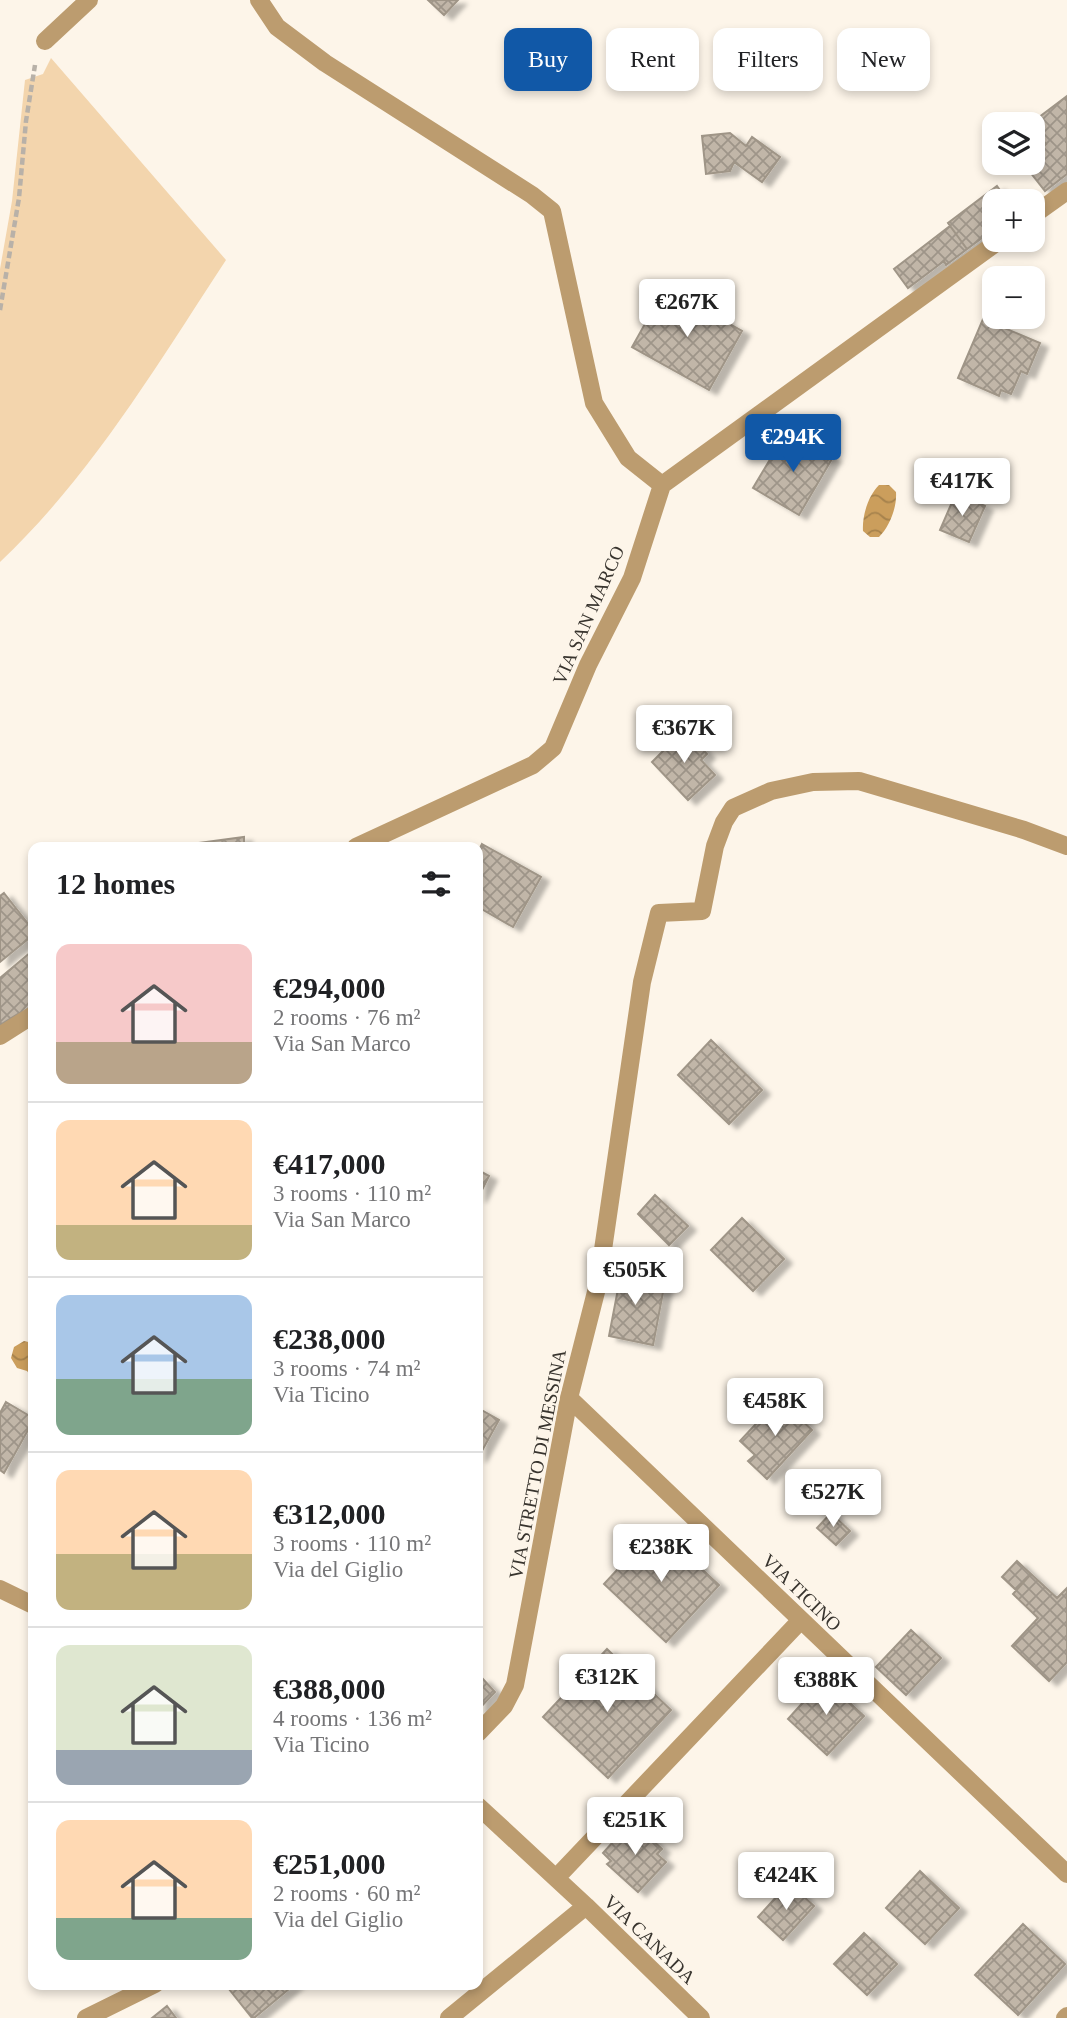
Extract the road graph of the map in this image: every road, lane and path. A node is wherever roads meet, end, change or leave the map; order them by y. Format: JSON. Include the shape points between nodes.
{"nodes":[{"id":1,"x":89,"y":0,"type":"edge"},
{"id":2,"x":258,"y":0,"type":"edge"},
{"id":3,"x":45,"y":41,"type":"joint"},
{"id":4,"x":1067,"y":191,"type":"edge"},
{"id":5,"x":1045,"y":207,"type":"edge"},
{"id":6,"x":983,"y":252,"type":"edge"},
{"id":7,"x":0,"y":310,"type":"edge"},
{"id":8,"x":662,"y":485,"type":"junction"},
{"id":9,"x":367,"y":842,"type":"edge"},
{"id":10,"x":1067,"y":846,"type":"edge"},
{"id":11,"x":28,"y":1018,"type":"edge"},
{"id":12,"x":0,"y":1036,"type":"edge"},
{"id":13,"x":569,"y":1398,"type":"junction"},
{"id":14,"x":0,"y":1589,"type":"edge"},
{"id":15,"x":28,"y":1603,"type":"edge"},
{"id":16,"x":802,"y":1620,"type":"junction"},
{"id":17,"x":483,"y":1728,"type":"edge"},
{"id":18,"x":483,"y":1811,"type":"edge"},
{"id":19,"x":1067,"y":1874,"type":"edge"},
{"id":20,"x":556,"y":1878,"type":"junction"},
{"id":21,"x":586,"y":1906,"type":"junction"},
{"id":22,"x":143,"y":1990,"type":"edge"},
{"id":23,"x":86,"y":2018,"type":"edge"},
{"id":24,"x":449,"y":2018,"type":"edge"},
{"id":25,"x":701,"y":2018,"type":"edge"}],
"edges":[{"from":1,"to":3,"type":"street"},
{"from":2,"to":8,"type":"street","via":[[277,27],[325,63],[552,211],[594,402],[628,458]]},
{"from":3,"to":7,"type":"path","via":[[33,76]]},
{"from":4,"to":5,"type":"street"},
{"from":6,"to":8,"type":"street"},
{"from":8,"to":9,"type":"street","name":"VIA SAN MARCO","via":[[632,578],[553,748],[533,765]]},
{"from":10,"to":13,"type":"street","name":"VIA STRETTO DI MESSINA","via":[[859,781],[813,782],[771,791],[733,808],[715,846],[702,911],[659,914],[642,982],[598,1284]]},
{"from":11,"to":12,"type":"street"},
{"from":13,"to":16,"type":"street","name":"VIA TICINO"},
{"from":13,"to":17,"type":"street","name":"VIA STRETTO DI MESSINA","via":[[516,1685]]},
{"from":14,"to":15,"type":"street"},
{"from":16,"to":19,"type":"street","name":"VIA TICINO"},
{"from":16,"to":20,"type":"street"},
{"from":18,"to":20,"type":"street","name":"VIA CANADA"},
{"from":20,"to":21,"type":"street","name":"VIA CANADA"},
{"from":21,"to":24,"type":"street"},
{"from":21,"to":25,"type":"street","name":"VIA CANADA"},
{"from":22,"to":23,"type":"street"}]}
